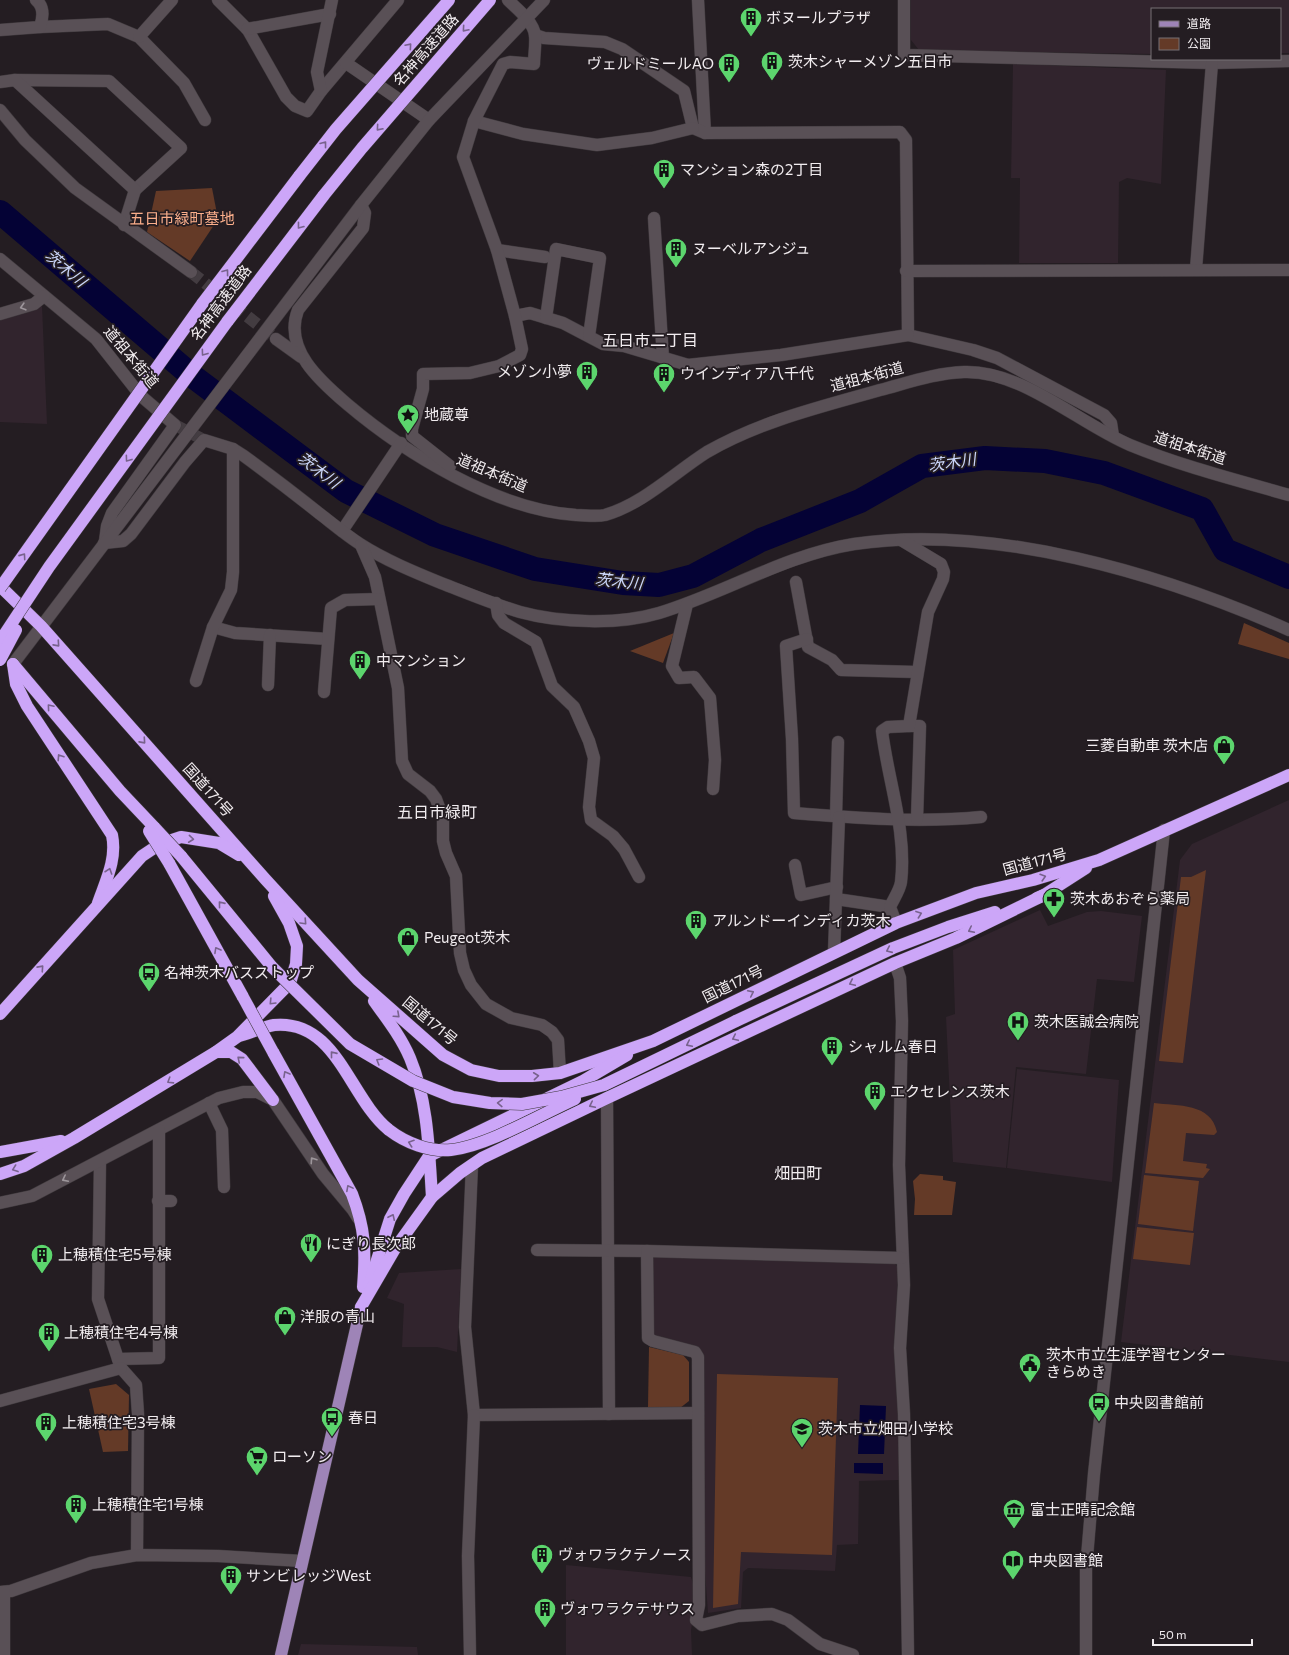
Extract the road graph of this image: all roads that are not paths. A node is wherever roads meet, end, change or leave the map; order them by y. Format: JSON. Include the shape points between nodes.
{"nodes":[{"id":1,"x":36,"y":0,"type":"edge"},
{"id":2,"x":172,"y":0,"type":"edge"},
{"id":3,"x":218,"y":0,"type":"edge"},
{"id":4,"x":332,"y":0,"type":"edge"},
{"id":5,"x":398,"y":0,"type":"edge"},
{"id":6,"x":449,"y":0,"type":"edge"},
{"id":7,"x":490,"y":0,"type":"edge"},
{"id":8,"x":508,"y":0,"type":"edge"},
{"id":9,"x":544,"y":0,"type":"edge"},
{"id":10,"x":698,"y":0,"type":"edge"},
{"id":11,"x":904,"y":0,"type":"edge"},
{"id":12,"x":330,"y":14,"type":"junction"},
{"id":13,"x":526,"y":18,"type":"junction"},
{"id":14,"x":40,"y":27,"type":"junction"},
{"id":15,"x":247,"y":29,"type":"junction"},
{"id":16,"x":0,"y":30,"type":"edge"},
{"id":17,"x":535,"y":35,"type":"junction"},
{"id":18,"x":139,"y":37,"type":"junction"},
{"id":19,"x":1289,"y":61,"type":"edge"},
{"id":20,"x":346,"y":63,"type":"junction"},
{"id":21,"x":1212,"y":63,"type":"junction"},
{"id":22,"x":15,"y":80,"type":"junction"},
{"id":23,"x":0,"y":82,"type":"edge"},
{"id":24,"x":321,"y":91,"type":"junction"},
{"id":25,"x":0,"y":110,"type":"edge"},
{"id":26,"x":205,"y":120,"type":"dead end"},
{"id":27,"x":429,"y":120,"type":"junction"},
{"id":28,"x":474,"y":122,"type":"junction"},
{"id":29,"x":693,"y":128,"type":"junction"},
{"id":30,"x":705,"y":133,"type":"junction"},
{"id":31,"x":135,"y":190,"type":"junction"},
{"id":32,"x":361,"y":205,"type":"junction"},
{"id":33,"x":654,"y":218,"type":"dead end"},
{"id":34,"x":124,"y":225,"type":"junction"},
{"id":35,"x":497,"y":250,"type":"junction"},
{"id":36,"x":545,"y":256,"type":"dead end"},
{"id":37,"x":0,"y":259,"type":"edge"},
{"id":38,"x":1196,"y":269,"type":"junction"},
{"id":39,"x":1289,"y":270,"type":"edge"},
{"id":40,"x":906,"y":271,"type":"junction"},
{"id":41,"x":191,"y":272,"type":"tunnel mouth"},
{"id":42,"x":44,"y":296,"type":"junction"},
{"id":43,"x":0,"y":314,"type":"edge"},
{"id":44,"x":515,"y":316,"type":"junction"},
{"id":45,"x":546,"y":318,"type":"junction"},
{"id":46,"x":908,"y":335,"type":"junction"},
{"id":47,"x":589,"y":336,"type":"junction"},
{"id":48,"x":276,"y":339,"type":"tunnel mouth"},
{"id":49,"x":302,"y":357,"type":"junction"},
{"id":50,"x":663,"y":358,"type":"junction"},
{"id":51,"x":1113,"y":436,"type":"junction"},
{"id":52,"x":399,"y":446,"type":"junction"},
{"id":53,"x":233,"y":449,"type":"junction"},
{"id":54,"x":480,"y":488,"type":"junction"},
{"id":55,"x":1289,"y":495,"type":"edge"},
{"id":56,"x":345,"y":529,"type":"junction"},
{"id":57,"x":901,"y":540,"type":"junction"},
{"id":58,"x":104,"y":544,"type":"junction"},
{"id":59,"x":361,"y":545,"type":"junction"},
{"id":60,"x":49,"y":567,"type":"junction"},
{"id":61,"x":796,"y":582,"type":"dead end"},
{"id":62,"x":0,"y":587,"type":"edge"},
{"id":63,"x":379,"y":600,"type":"junction"},
{"id":64,"x":496,"y":603,"type":"junction"},
{"id":65,"x":687,"y":604,"type":"junction"},
{"id":66,"x":41,"y":626,"type":"junction"},
{"id":67,"x":213,"y":627,"type":"junction"},
{"id":68,"x":1289,"y":630,"type":"edge"},
{"id":69,"x":270,"y":635,"type":"junction"},
{"id":70,"x":328,"y":639,"type":"junction"},
{"id":71,"x":807,"y":639,"type":"junction"},
{"id":72,"x":0,"y":641,"type":"edge"},
{"id":73,"x":0,"y":647,"type":"edge"},
{"id":74,"x":0,"y":660,"type":"edge"},
{"id":75,"x":13,"y":664,"type":"junction"},
{"id":76,"x":917,"y":672,"type":"junction"},
{"id":77,"x":196,"y":681,"type":"dead end"},
{"id":78,"x":268,"y":685,"type":"dead end"},
{"id":79,"x":324,"y":692,"type":"dead end"},
{"id":80,"x":909,"y":726,"type":"junction"},
{"id":81,"x":838,"y":742,"type":"dead end"},
{"id":82,"x":1289,"y":775,"type":"edge"},
{"id":83,"x":713,"y":789,"type":"dead end"},
{"id":84,"x":838,"y":817,"type":"junction"},
{"id":85,"x":981,"y":817,"type":"dead end"},
{"id":86,"x":899,"y":819,"type":"junction"},
{"id":87,"x":917,"y":819,"type":"junction"},
{"id":88,"x":152,"y":829,"type":"junction"},
{"id":89,"x":1164,"y":830,"type":"junction"},
{"id":90,"x":1099,"y":860,"type":"junction"},
{"id":91,"x":250,"y":862,"type":"junction"},
{"id":92,"x":795,"y":865,"type":"dead end"},
{"id":93,"x":639,"y":877,"type":"dead end"},
{"id":94,"x":266,"y":880,"type":"junction"},
{"id":95,"x":836,"y":893,"type":"junction"},
{"id":96,"x":1044,"y":895,"type":"junction"},
{"id":97,"x":890,"y":907,"type":"junction"},
{"id":98,"x":96,"y":908,"type":"junction"},
{"id":99,"x":896,"y":923,"type":"junction"},
{"id":100,"x":834,"y":952,"type":"junction"},
{"id":101,"x":895,"y":963,"type":"junction"},
{"id":102,"x":358,"y":980,"type":"junction"},
{"id":103,"x":0,"y":1014,"type":"edge"},
{"id":104,"x":237,"y":1037,"type":"junction"},
{"id":105,"x":653,"y":1040,"type":"junction"},
{"id":106,"x":216,"y":1052,"type":"junction"},
{"id":107,"x":560,"y":1073,"type":"junction"},
{"id":108,"x":604,"y":1085,"type":"junction"},
{"id":109,"x":607,"y":1098,"type":"junction"},
{"id":110,"x":273,"y":1100,"type":"junction"},
{"id":111,"x":209,"y":1103,"type":"junction"},
{"id":112,"x":159,"y":1130,"type":"junction"},
{"id":113,"x":74,"y":1138,"type":"junction"},
{"id":114,"x":0,"y":1152,"type":"edge"},
{"id":115,"x":429,"y":1156,"type":"junction"},
{"id":116,"x":100,"y":1161,"type":"junction"},
{"id":117,"x":472,"y":1165,"type":"junction"},
{"id":118,"x":0,"y":1174,"type":"edge"},
{"id":119,"x":224,"y":1186,"type":"dead end"},
{"id":120,"x":432,"y":1197,"type":"junction"},
{"id":121,"x":158,"y":1201,"type":"junction"},
{"id":122,"x":171,"y":1201,"type":"dead end"},
{"id":123,"x":0,"y":1203,"type":"edge"},
{"id":124,"x":361,"y":1225,"type":"junction"},
{"id":125,"x":537,"y":1250,"type":"dead end"},
{"id":126,"x":647,"y":1251,"type":"junction"},
{"id":127,"x":608,"y":1252,"type":"junction"},
{"id":128,"x":902,"y":1258,"type":"junction"},
{"id":129,"x":361,"y":1307,"type":"junction"},
{"id":130,"x":119,"y":1364,"type":"junction"},
{"id":131,"x":0,"y":1401,"type":"edge"},
{"id":132,"x":698,"y":1413,"type":"junction"},
{"id":133,"x":609,"y":1414,"type":"junction"},
{"id":134,"x":474,"y":1416,"type":"junction"},
{"id":135,"x":137,"y":1555,"type":"junction"},
{"id":136,"x":302,"y":1561,"type":"junction"},
{"id":137,"x":2,"y":1592,"type":"edge"},
{"id":138,"x":4,"y":1655,"type":"edge"},
{"id":139,"x":281,"y":1655,"type":"edge"},
{"id":140,"x":470,"y":1655,"type":"edge"},
{"id":141,"x":852,"y":1655,"type":"edge"},
{"id":142,"x":908,"y":1655,"type":"edge"},
{"id":143,"x":1086,"y":1655,"type":"edge"}],
"edges":[{"from":1,"to":14,"type":"street","via":[[44,14]]},
{"from":2,"to":18,"type":"street"},
{"from":3,"to":15,"type":"street"},
{"from":4,"to":12,"type":"street"},
{"from":5,"to":20,"type":"street"},
{"from":62,"to":6,"type":"highway","name":"名神高速道路","one_way":true,"bridge":true,"via":[[202,304],[300,175],[336,129]]},
{"from":7,"to":60,"type":"highway","name":"名神高速道路","one_way":true,"bridge":true,"via":[[324,195],[226,322]]},
{"from":8,"to":13,"type":"street"},
{"from":9,"to":13,"type":"street"},
{"from":10,"to":30,"type":"street"},
{"from":11,"to":21,"type":"street","via":[[904,54]]},
{"from":12,"to":15,"type":"street"},
{"from":12,"to":24,"type":"street","via":[[317,72]]},
{"from":13,"to":17,"type":"street"},
{"from":13,"to":27,"type":"street"},
{"from":14,"to":16,"type":"street"},
{"from":14,"to":18,"type":"street","via":[[108,24]]},
{"from":15,"to":24,"type":"street","via":[[286,96],[295,106],[307,111]]},
{"from":17,"to":28,"type":"street","via":[[534,64],[503,64]]},
{"from":17,"to":29,"type":"street","via":[[544,38],[605,42],[622,50],[684,91]]},
{"from":18,"to":26,"type":"street","via":[[184,83]]},
{"from":19,"to":21,"type":"street"},
{"from":20,"to":24,"type":"street"},
{"from":20,"to":27,"type":"street"},
{"from":21,"to":38,"type":"street"},
{"from":22,"to":23,"type":"street"},
{"from":22,"to":31,"type":"street"},
{"from":22,"to":31,"type":"street","via":[[108,80],[181,148]]},
{"from":25,"to":34,"type":"street","via":[[25,140],[76,188]]},
{"from":27,"to":32,"type":"street"},
{"from":28,"to":29,"type":"street","via":[[523,134],[597,145],[652,138]]},
{"from":28,"to":35,"type":"street","via":[[463,157]]},
{"from":29,"to":30,"type":"street"},
{"from":30,"to":40,"type":"street","via":[[900,132],[906,140]]},
{"from":31,"to":34,"type":"street"},
{"from":32,"to":49,"type":"street","via":[[365,213],[363,228],[298,310],[293,322],[295,340]]},
{"from":32,"to":58,"type":"street"},
{"from":33,"to":50,"type":"street"},
{"from":34,"to":41,"type":"street"},
{"from":35,"to":36,"type":"street"},
{"from":35,"to":44,"type":"street"},
{"from":37,"to":42,"type":"street","name":"道祖本街道"},
{"from":38,"to":39,"type":"street"},
{"from":38,"to":40,"type":"street"},
{"from":40,"to":46,"type":"street"},
{"from":42,"to":43,"type":"street","one_way":true,"via":[[34,304]]},
{"from":42,"to":58,"type":"street","name":"道祖本街道","via":[[96,339],[141,396],[175,425],[112,514]]},
{"from":44,"to":45,"type":"street","via":[[530,313]]},
{"from":44,"to":54,"type":"street","via":[[522,349],[520,355],[499,366],[470,372],[422,374],[423,388],[412,436]]},
{"from":45,"to":47,"type":"street","via":[[564,323]]},
{"from":45,"to":47,"type":"street","via":[[556,249],[600,258]]},
{"from":46,"to":50,"type":"street","via":[[781,355],[688,365]]},
{"from":46,"to":51,"type":"street","via":[[973,350],[1018,369],[1104,415],[1111,423]]},
{"from":47,"to":50,"type":"street","via":[[603,344],[624,346]]},
{"from":48,"to":49,"type":"street"},
{"from":49,"to":52,"type":"street","name":"道祖本街道","via":[[328,388]]},
{"from":51,"to":54,"type":"street","name":"道祖本街道","via":[[1026,387],[1000,377],[965,371],[930,376],[799,413],[750,430],[707,453],[629,505],[602,516],[560,514],[510,502]]},
{"from":51,"to":55,"type":"street","name":"道祖本街道","via":[[1196,468]]},
{"from":52,"to":54,"type":"street","name":"道祖本街道"},
{"from":52,"to":56,"type":"street"},
{"from":53,"to":56,"type":"street"},
{"from":53,"to":58,"type":"street","via":[[204,440],[131,534],[123,541]]},
{"from":53,"to":67,"type":"street","via":[[231,590]]},
{"from":56,"to":59,"type":"street"},
{"from":57,"to":65,"type":"street","via":[[853,545],[803,556]]},
{"from":57,"to":68,"type":"street","via":[[935,539],[993,544],[1072,558],[1194,592]]},
{"from":57,"to":76,"type":"street","via":[[940,564],[944,572],[928,612]]},
{"from":58,"to":66,"type":"street"},
{"from":59,"to":63,"type":"street","via":[[375,577]]},
{"from":59,"to":64,"type":"street","via":[[410,571]]},
{"from":60,"to":72,"type":"highway","name":"名神高速道路","bridge":true},
{"from":60,"to":74,"type":"highway","bridge":true},
{"from":61,"to":71,"type":"street"},
{"from":62,"to":66,"type":"highway","name":"国道171号"},
{"from":63,"to":70,"type":"street","via":[[345,600],[331,608]]},
{"from":63,"to":107,"type":"street","via":[[398,688],[402,761],[408,774],[436,799],[443,818],[443,841],[456,876],[460,953],[464,970],[471,985],[486,1004],[511,1018],[542,1025],[552,1032],[558,1040]]},
{"from":64,"to":65,"type":"street","via":[[530,614],[575,620],[613,621],[655,614]]},
{"from":64,"to":93,"type":"street","via":[[498,615],[504,623],[536,642],[552,686],[574,707],[594,758],[590,807],[592,820],[613,836],[624,849]]},
{"from":65,"to":83,"type":"street","via":[[672,666],[679,678],[694,677],[710,698],[715,760]]},
{"from":66,"to":75,"type":"street"},
{"from":66,"to":91,"type":"highway","name":"国道171号","one_way":true},
{"from":67,"to":69,"type":"street"},
{"from":67,"to":77,"type":"street"},
{"from":69,"to":70,"type":"street"},
{"from":69,"to":78,"type":"street"},
{"from":70,"to":79,"type":"street"},
{"from":71,"to":76,"type":"street","via":[[808,647],[832,660],[841,670]]},
{"from":71,"to":84,"type":"street","via":[[786,646],[794,813]]},
{"from":73,"to":75,"type":"highway","name":"国道171号"},
{"from":88,"to":75,"type":"highway","name":"国道171号","one_way":true},
{"from":98,"to":75,"type":"highway","one_way":true,"via":[[112,862],[115,848],[112,835],[27,706],[16,684]]},
{"from":76,"to":80,"type":"street"},
{"from":80,"to":86,"type":"street","via":[[888,727],[882,731]]},
{"from":80,"to":87,"type":"street","via":[[920,726]]},
{"from":81,"to":84,"type":"street"},
{"from":82,"to":89,"type":"highway","name":"国道171号"},
{"from":84,"to":86,"type":"street"},
{"from":84,"to":95,"type":"street"},
{"from":85,"to":87,"type":"street"},
{"from":86,"to":87,"type":"street"},
{"from":86,"to":97,"type":"street","via":[[901,884]]},
{"from":108,"to":88,"type":"highway","name":"国道171号","one_way":true,"bridge":true,"via":[[522,1104],[490,1103],[453,1097],[413,1081],[350,1044],[272,967],[181,856]]},
{"from":124,"to":88,"type":"highway","one_way":true,"bridge":true,"via":[[352,1194]]},
{"from":89,"to":90,"type":"highway","name":"国道171号"},
{"from":89,"to":143,"type":"street","via":[[1094,1474],[1086,1569]]},
{"from":90,"to":96,"type":"highway","name":"国道171号"},
{"from":99,"to":90,"type":"highway","name":"国道171号","one_way":true,"via":[[976,893],[1033,880]]},
{"from":91,"to":94,"type":"highway","name":"国道171号"},
{"from":98,"to":91,"type":"highway","one_way":true,"via":[[142,856],[160,844],[181,837],[219,843]]},
{"from":92,"to":95,"type":"street","via":[[801,895]]},
{"from":94,"to":102,"type":"highway","name":"国道171号","one_way":true},
{"from":94,"to":104,"type":"highway","one_way":true,"via":[[289,923],[297,946],[296,964],[290,982]]},
{"from":95,"to":97,"type":"street"},
{"from":95,"to":100,"type":"street"},
{"from":96,"to":101,"type":"highway","one_way":true,"via":[[956,938]]},
{"from":96,"to":108,"type":"highway","name":"国道171号","one_way":true,"bridge":true,"via":[[893,948]]},
{"from":97,"to":99,"type":"street"},
{"from":103,"to":98,"type":"highway","one_way":true},
{"from":99,"to":100,"type":"highway","name":"国道171号"},
{"from":105,"to":100,"type":"highway","name":"国道171号","one_way":true},
{"from":101,"to":109,"type":"highway","one_way":true},
{"from":101,"to":128,"type":"street","via":[[900,978],[902,1007],[899,1165]]},
{"from":102,"to":107,"type":"highway","name":"国道171号","one_way":true,"via":[[443,1055],[471,1070],[498,1076]]},
{"from":102,"to":115,"type":"highway","via":[[397,1034],[410,1058],[424,1113]]},
{"from":104,"to":106,"type":"highway"},
{"from":108,"to":104,"type":"highway","one_way":true,"bridge":true,"via":[[502,1133],[468,1146],[450,1150],[423,1147],[402,1140],[389,1130],[365,1102],[335,1056],[319,1038],[297,1026],[274,1025]]},
{"from":105,"to":107,"type":"highway","name":"国道171号"},
{"from":105,"to":115,"type":"highway","via":[[583,1081]]},
{"from":110,"to":106,"type":"highway","one_way":true,"via":[[242,1059],[231,1052]]},
{"from":106,"to":113,"type":"highway","one_way":true},
{"from":109,"to":117,"type":"highway","one_way":true,"via":[[501,1148]]},
{"from":109,"to":127,"type":"street"},
{"from":110,"to":111,"type":"street","via":[[257,1092],[243,1092]]},
{"from":124,"to":110,"type":"street","one_way":true,"via":[[353,1210],[323,1174]]},
{"from":111,"to":112,"type":"street"},
{"from":111,"to":119,"type":"street","via":[[222,1130]]},
{"from":112,"to":116,"type":"street"},
{"from":112,"to":121,"type":"street"},
{"from":113,"to":114,"type":"highway"},
{"from":113,"to":118,"type":"highway","one_way":true,"via":[[24,1166]]},
{"from":115,"to":120,"type":"highway"},
{"from":129,"to":115,"type":"highway","one_way":true,"via":[[390,1219]]},
{"from":116,"to":123,"type":"street","one_way":true,"via":[[32,1196]]},
{"from":116,"to":130,"type":"street","via":[[98,1300]]},
{"from":117,"to":120,"type":"highway"},
{"from":117,"to":134,"type":"street","via":[[465,1327]]},
{"from":120,"to":129,"type":"highway","via":[[396,1247]]},
{"from":121,"to":122,"type":"street"},
{"from":121,"to":130,"type":"street","via":[[159,1358]]},
{"from":124,"to":129,"type":"highway","via":[[366,1256]]},
{"from":125,"to":127,"type":"street"},
{"from":126,"to":127,"type":"street"},
{"from":126,"to":128,"type":"street"},
{"from":126,"to":132,"type":"street","via":[[648,1338],[694,1352],[698,1357]]},
{"from":127,"to":133,"type":"street"},
{"from":128,"to":142,"type":"street","via":[[904,1285],[900,1348],[904,1414]]},
{"from":129,"to":136,"type":"main road"},
{"from":130,"to":131,"type":"street"},
{"from":130,"to":135,"type":"street","via":[[136,1385]]},
{"from":132,"to":133,"type":"street"},
{"from":132,"to":141,"type":"street","via":[[699,1605],[696,1620],[702,1625],[738,1616],[772,1614],[788,1620],[820,1644]]},
{"from":133,"to":134,"type":"street"},
{"from":134,"to":140,"type":"street","via":[[468,1556]]},
{"from":135,"to":136,"type":"street"},
{"from":135,"to":137,"type":"street","via":[[91,1562],[42,1581]]},
{"from":136,"to":139,"type":"main road"},
{"from":137,"to":138,"type":"street"}]}
